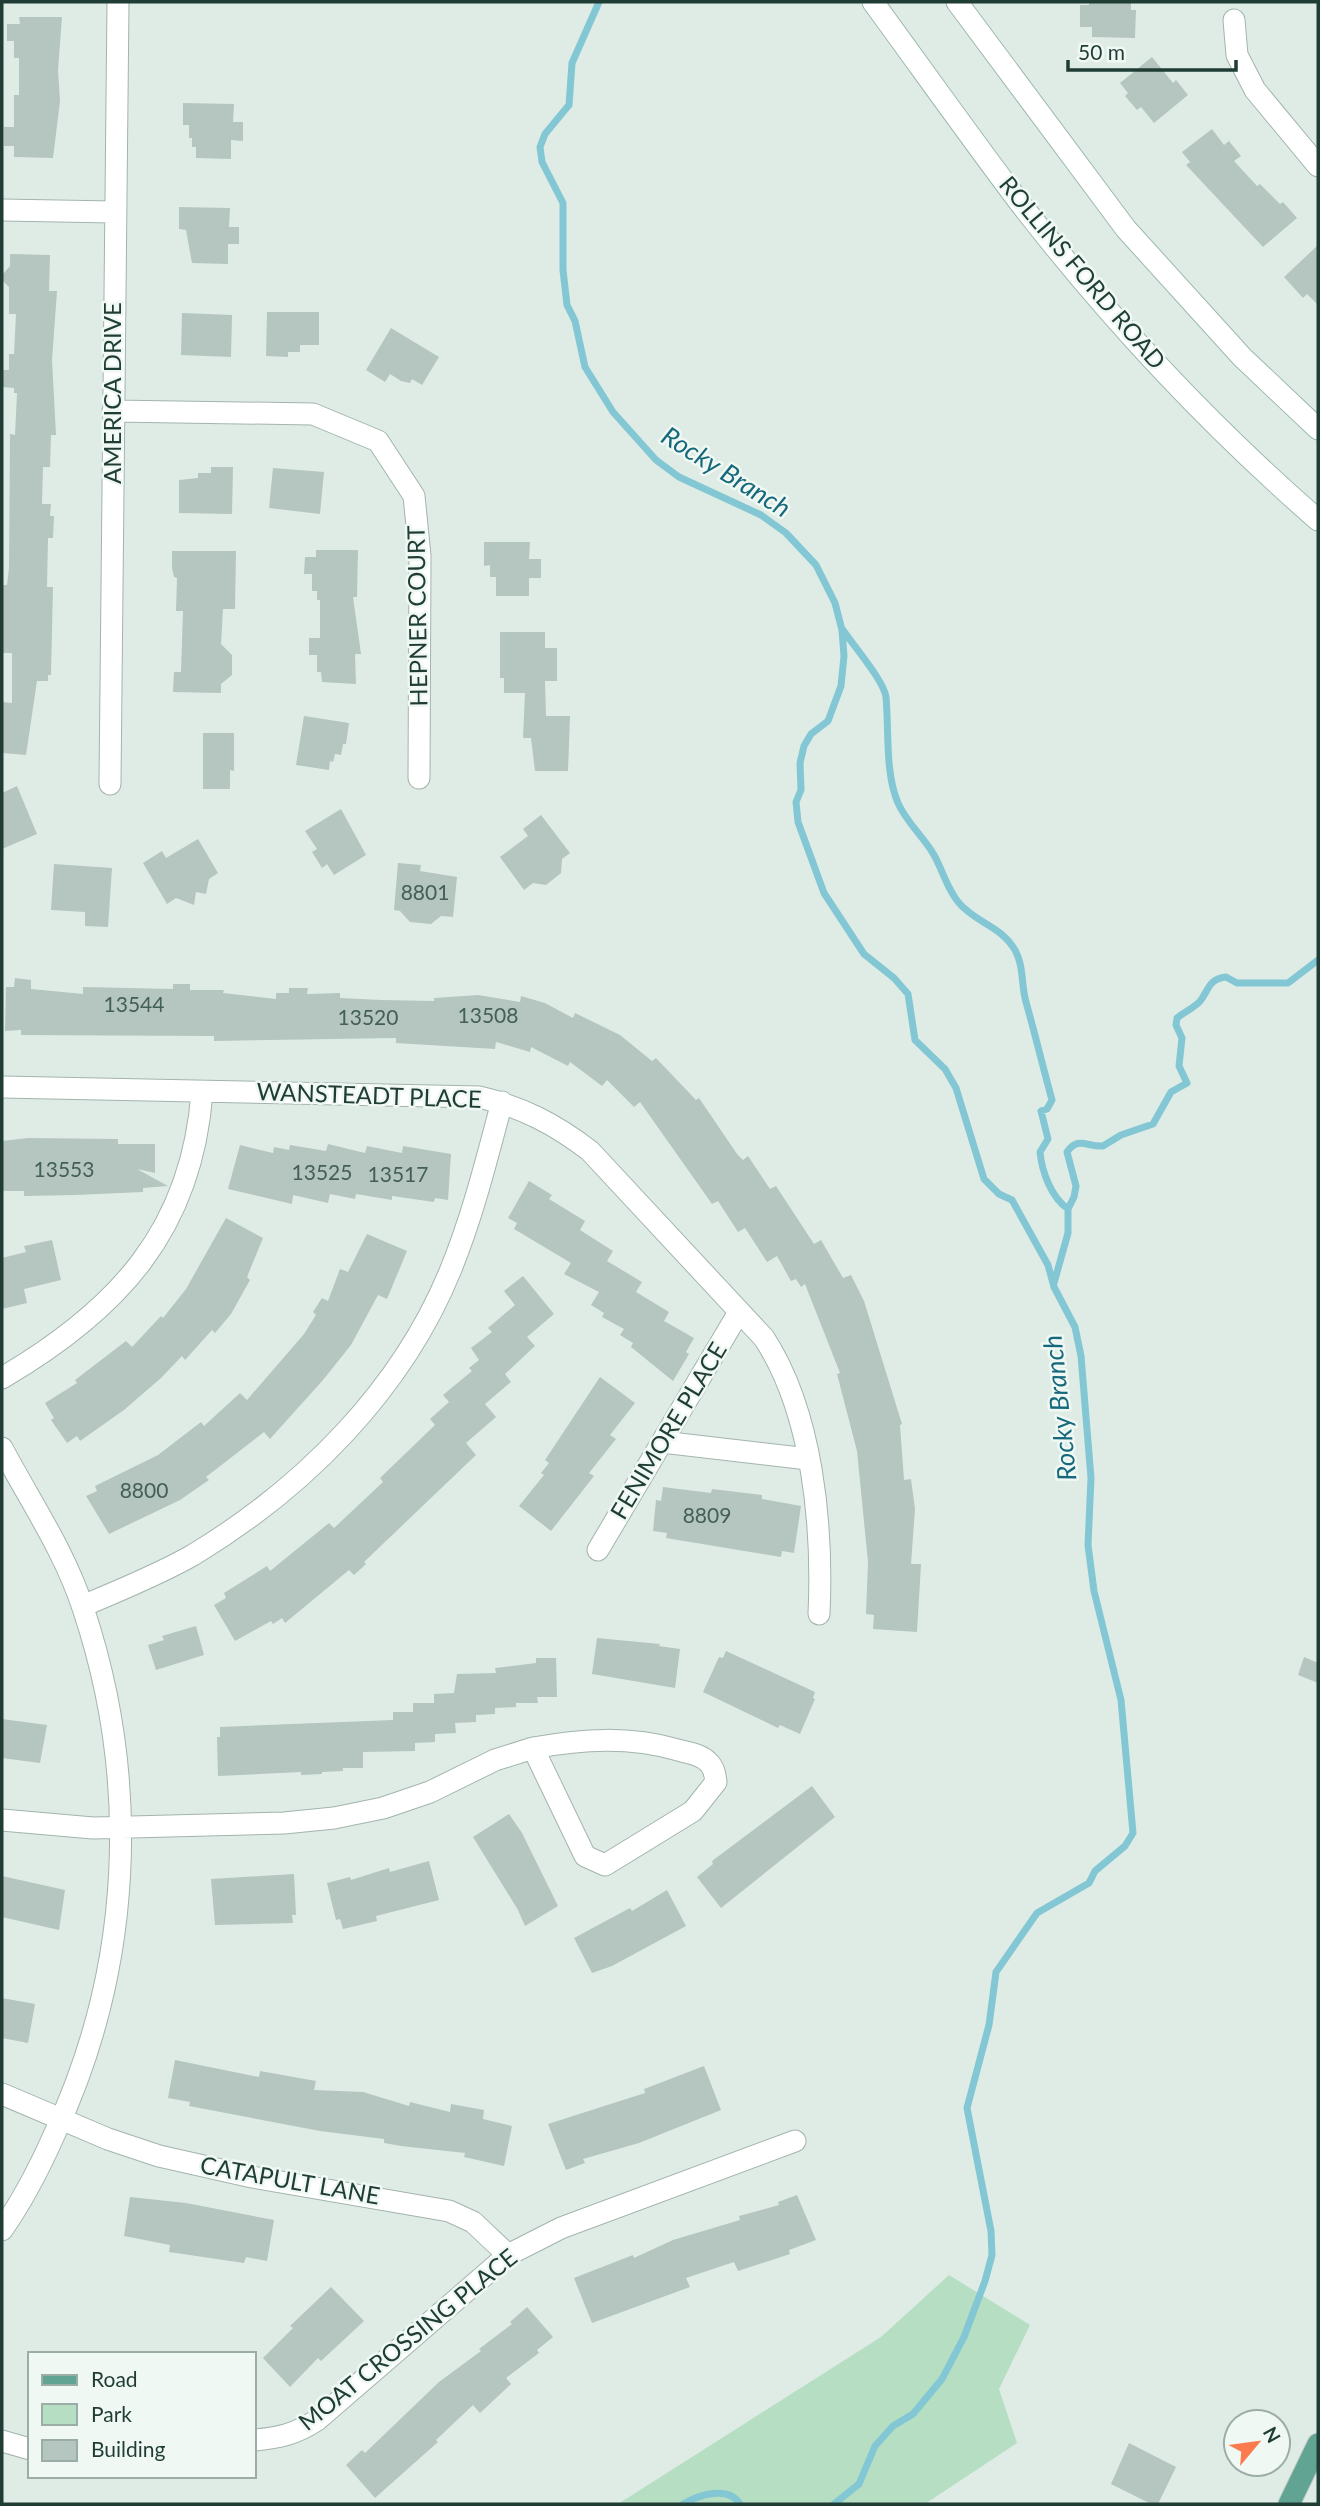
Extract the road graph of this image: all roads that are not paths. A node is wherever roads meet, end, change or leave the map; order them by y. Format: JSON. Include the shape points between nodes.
{"nodes":[{"id":1,"x":118,"y":2,"type":"edge"},
{"id":2,"x":873,"y":2,"type":"edge"},
{"id":3,"x":957,"y":2,"type":"edge"},
{"id":4,"x":1234,"y":20,"type":"dead end"},
{"id":5,"x":1318,"y":166,"type":"edge"},
{"id":6,"x":2,"y":210,"type":"edge"},
{"id":7,"x":114,"y":212,"type":"junction"},
{"id":8,"x":113,"y":411,"type":"junction"},
{"id":9,"x":1318,"y":429,"type":"edge"},
{"id":10,"x":1318,"y":520,"type":"edge"},
{"id":11,"x":419,"y":778,"type":"dead end"},
{"id":12,"x":110,"y":784,"type":"dead end"},
{"id":13,"x":2,"y":1087,"type":"edge"},
{"id":14,"x":202,"y":1092,"type":"junction"},
{"id":15,"x":502,"y":1102,"type":"junction"},
{"id":16,"x":739,"y":1311,"type":"junction"},
{"id":17,"x":2,"y":1378,"type":"edge"},
{"id":18,"x":662,"y":1442,"type":"junction"},
{"id":19,"x":2,"y":1448,"type":"edge"},
{"id":20,"x":808,"y":1459,"type":"junction"},
{"id":21,"x":598,"y":1550,"type":"dead end"},
{"id":22,"x":83,"y":1606,"type":"junction"},
{"id":23,"x":819,"y":1614,"type":"dead end"},
{"id":24,"x":533,"y":1748,"type":"junction"},
{"id":25,"x":2,"y":1820,"type":"edge"},
{"id":26,"x":121,"y":1827,"type":"junction"},
{"id":27,"x":2,"y":2094,"type":"edge"},
{"id":28,"x":62,"y":2119,"type":"junction"},
{"id":29,"x":795,"y":2141,"type":"dead end"},
{"id":30,"x":2,"y":2230,"type":"edge"},
{"id":31,"x":508,"y":2255,"type":"junction"},
{"id":32,"x":256,"y":2440,"type":"edge"},
{"id":33,"x":2,"y":2441,"type":"edge"},
{"id":34,"x":1318,"y":2444,"type":"edge"},
{"id":35,"x":28,"y":2448,"type":"edge"},
{"id":36,"x":1289,"y":2504,"type":"edge"}],
"edges":[{"from":1,"to":7,"type":"street","name":"AMERICA DRIVE"},
{"from":2,"to":10,"type":"street","name":"ROLLINS FORD ROAD","via":[[1020,204],[1127,333],[1244,453]]},
{"from":3,"to":9,"type":"street","via":[[1126,229],[1242,357]]},
{"from":4,"to":5,"type":"street","via":[[1237,55],[1255,90]]},
{"from":6,"to":7,"type":"street"},
{"from":7,"to":8,"type":"street","name":"AMERICA DRIVE"},
{"from":8,"to":11,"type":"street","name":"HEPNER COURT","via":[[313,414],[378,441],[414,496],[420,556]]},
{"from":8,"to":12,"type":"street","name":"AMERICA DRIVE"},
{"from":13,"to":14,"type":"street","name":"WANSTEADT PLACE"},
{"from":14,"to":15,"type":"street","name":"WANSTEADT PLACE","via":[[480,1097]]},
{"from":14,"to":17,"type":"street","via":[[192,1164],[179,1200],[145,1259],[67,1333]]},
{"from":15,"to":16,"type":"street","name":"WANSTEADT PLACE","via":[[532,1113],[590,1151]]},
{"from":15,"to":22,"type":"street","via":[[451,1271],[426,1322],[365,1410],[282,1493],[242,1524],[191,1556]]},
{"from":16,"to":18,"type":"street","name":"FENIMORE PLACE"},
{"from":16,"to":20,"type":"street","name":"WANSTEADT PLACE","via":[[780,1361]]},
{"from":18,"to":20,"type":"street"},
{"from":18,"to":21,"type":"street","name":"FENIMORE PLACE"},
{"from":19,"to":22,"type":"street","via":[[47,1526]]},
{"from":20,"to":23,"type":"street","name":"WANSTEADT PLACE","via":[[822,1555]]},
{"from":22,"to":26,"type":"street","via":[[107,1697]]},
{"from":24,"to":24,"type":"street","via":[[585,1856],[594,1863],[605,1865],[693,1811],[716,1782],[714,1770],[701,1757],[659,1745],[619,1739]]},
{"from":24,"to":26,"type":"street","via":[[495,1760],[430,1793],[334,1818]]},
{"from":25,"to":26,"type":"street"},
{"from":26,"to":28,"type":"street","via":[[116,1938],[105,1996]]},
{"from":27,"to":28,"type":"street","name":"CATAPULT LANE"},
{"from":28,"to":30,"type":"street"},
{"from":28,"to":31,"type":"street","name":"CATAPULT LANE","via":[[159,2156],[449,2211],[473,2222]]},
{"from":29,"to":31,"type":"street","name":"MOAT CROSSING PLACE","via":[[561,2228]]},
{"from":31,"to":32,"type":"street","name":"MOAT CROSSING PLACE","via":[[317,2420],[300,2432]]},
{"from":33,"to":35,"type":"street"},
{"from":34,"to":36,"type":"main road"}]}
